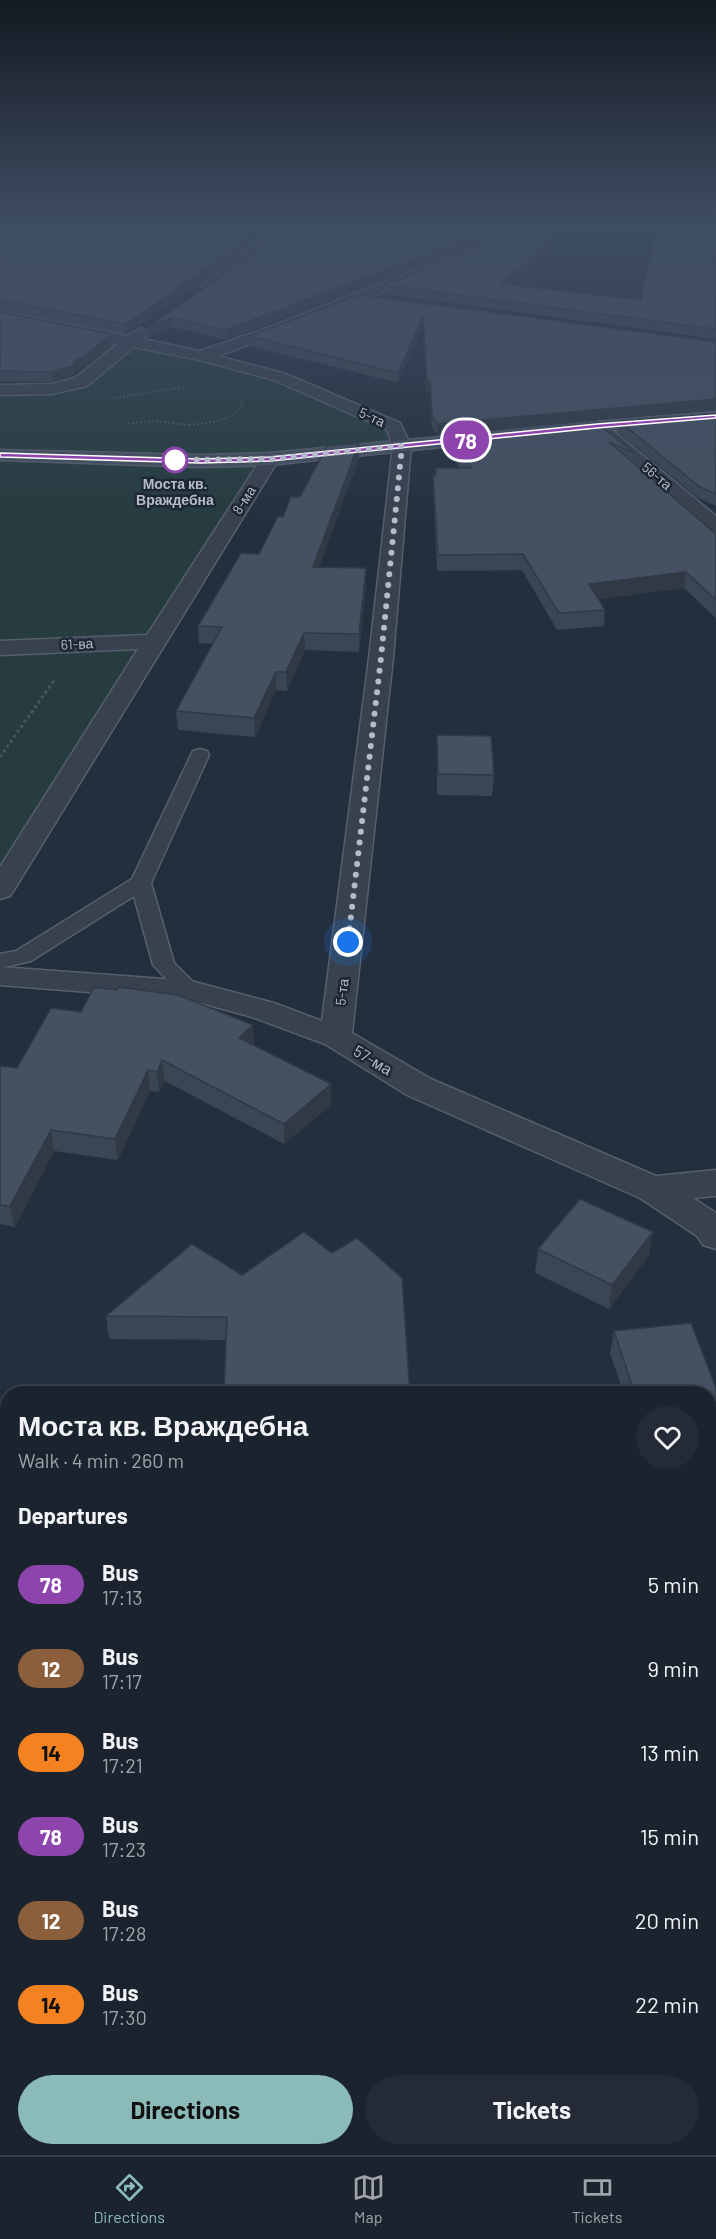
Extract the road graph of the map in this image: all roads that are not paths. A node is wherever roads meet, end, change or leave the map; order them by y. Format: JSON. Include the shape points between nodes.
{"nodes":[{"id":1,"x":47,"y":325,"type":"edge"},
{"id":2,"x":154,"y":325,"type":"edge"},
{"id":3,"x":288,"y":325,"type":"edge"},
{"id":4,"x":129,"y":341,"type":"junction"},
{"id":5,"x":82,"y":355,"type":"edge"},
{"id":6,"x":201,"y":356,"type":"junction"},
{"id":7,"x":105,"y":360,"type":"junction"},
{"id":8,"x":0,"y":390,"type":"edge"},
{"id":9,"x":716,"y":417,"type":"edge"},
{"id":10,"x":597,"y":426,"type":"junction"},
{"id":11,"x":540,"y":432,"type":"edge"},
{"id":12,"x":505,"y":436,"type":"edge"},
{"id":13,"x":402,"y":446,"type":"junction"},
{"id":14,"x":0,"y":455,"type":"edge"},
{"id":15,"x":270,"y":459,"type":"junction"},
{"id":16,"x":716,"y":526,"type":"edge"},
{"id":17,"x":154,"y":641,"type":"junction"},
{"id":18,"x":0,"y":648,"type":"edge"},
{"id":19,"x":200,"y":755,"type":"dead end"},
{"id":20,"x":141,"y":883,"type":"junction"},
{"id":21,"x":0,"y":890,"type":"edge"},
{"id":22,"x":0,"y":961,"type":"edge"},
{"id":23,"x":0,"y":976,"type":"edge"},
{"id":24,"x":191,"y":992,"type":"junction"},
{"id":25,"x":336,"y":1037,"type":"junction"},
{"id":26,"x":716,"y":1183,"type":"edge"},
{"id":27,"x":653,"y":1189,"type":"junction"},
{"id":28,"x":716,"y":1236,"type":"edge"}],
"edges":[{"from":1,"to":4,"type":"street","name":"5-та"},
{"from":2,"to":4,"type":"street"},
{"from":3,"to":6,"type":"street"},
{"from":4,"to":6,"type":"street","name":"5-та"},
{"from":4,"to":7,"type":"street"},
{"from":5,"to":7,"type":"street"},
{"from":6,"to":13,"type":"street","name":"5-та","via":[[280,377],[341,402],[394,427]]},
{"from":7,"to":8,"type":"street","via":[[81,382],[52,388]]},
{"from":9,"to":10,"type":"street"},
{"from":10,"to":11,"type":"street"},
{"from":10,"to":16,"type":"street","name":"56-та"},
{"from":12,"to":13,"type":"street"},
{"from":13,"to":15,"type":"street"},
{"from":13,"to":25,"type":"street","name":"5-та"},
{"from":14,"to":15,"type":"street","via":[[200,461]]},
{"from":15,"to":17,"type":"street","name":"8-ма"},
{"from":17,"to":18,"type":"street","name":"61-ва"},
{"from":17,"to":21,"type":"street","name":"8-ма"},
{"from":19,"to":20,"type":"lane"},
{"from":20,"to":22,"type":"lane","via":[[23,956]]},
{"from":20,"to":24,"type":"lane","via":[[164,965]]},
{"from":23,"to":24,"type":"street","name":"57-ма"},
{"from":24,"to":25,"type":"street","name":"57-ма","via":[[262,1010]]},
{"from":25,"to":27,"type":"street","name":"57-ма","via":[[419,1087]]},
{"from":26,"to":27,"type":"street"},
{"from":27,"to":28,"type":"street","name":"57-ма","via":[[710,1227]]}]}
